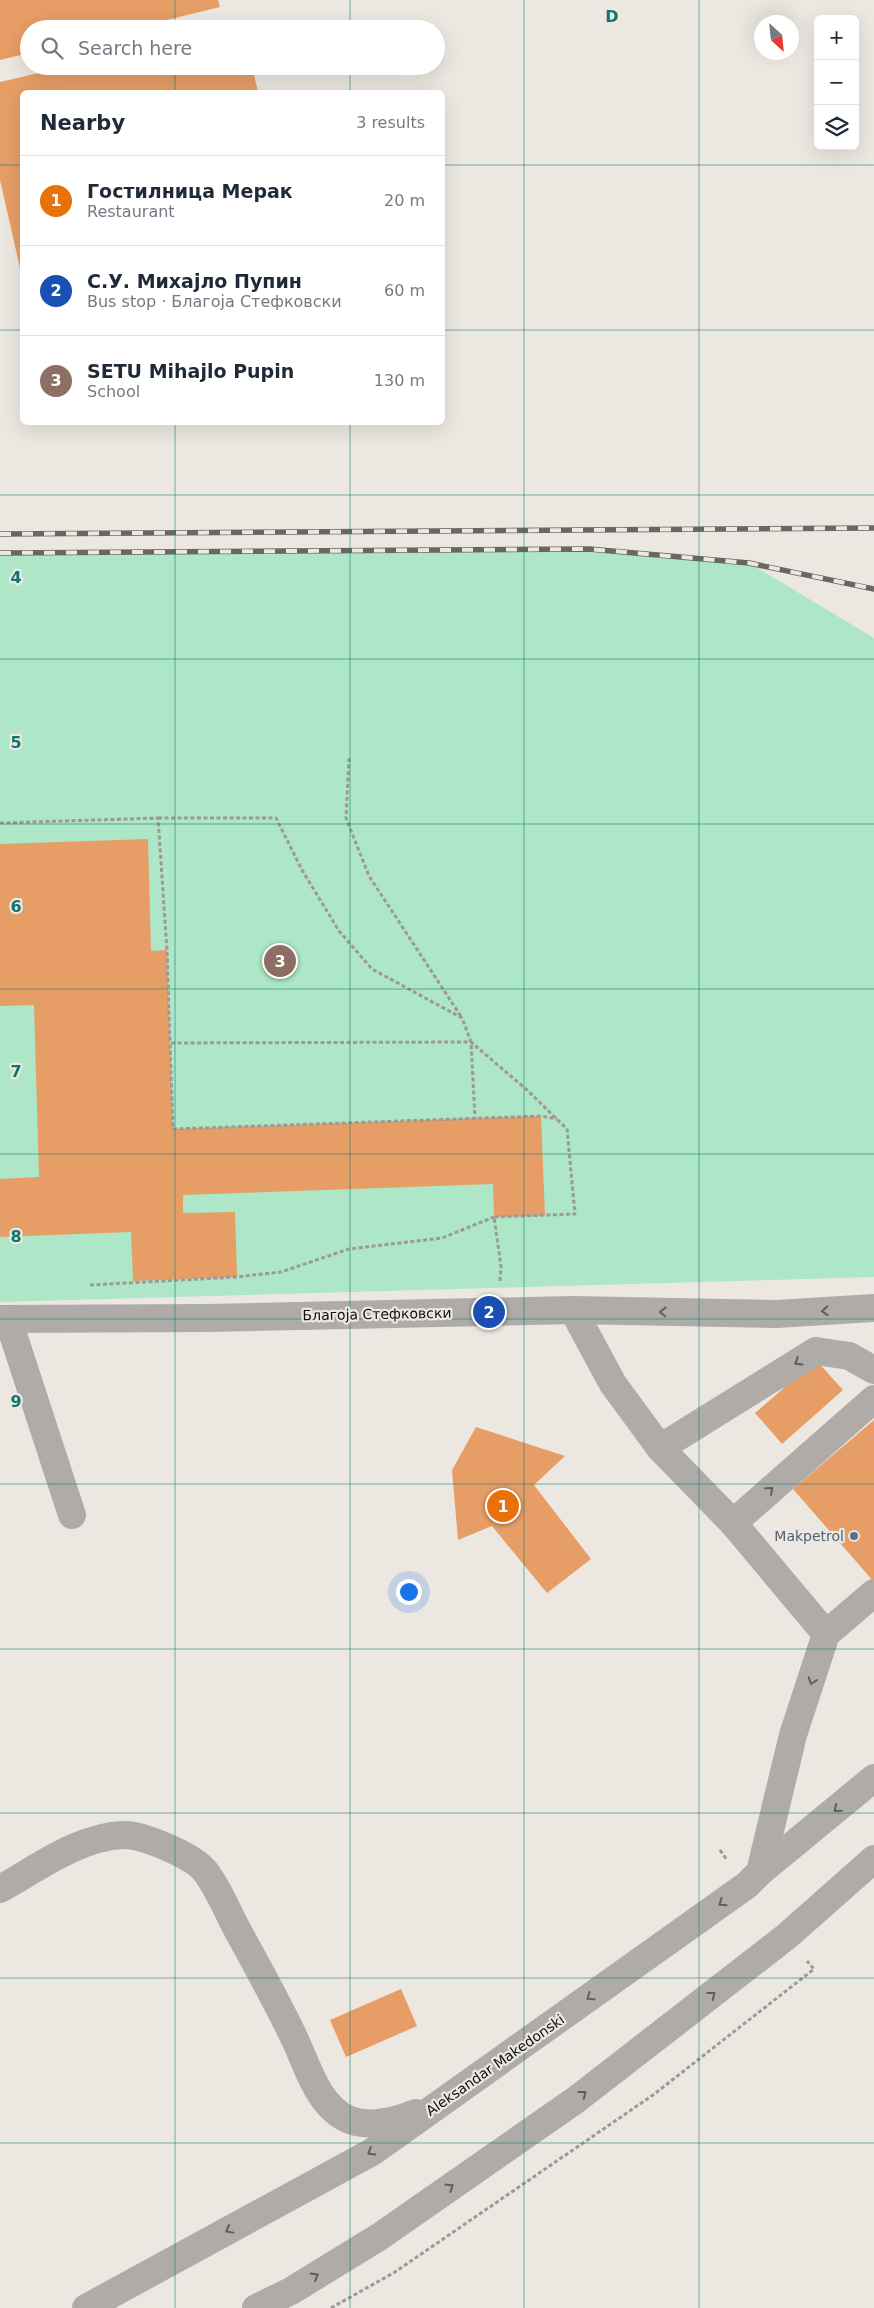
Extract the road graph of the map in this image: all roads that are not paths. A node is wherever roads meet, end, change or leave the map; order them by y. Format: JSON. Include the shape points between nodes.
{"nodes":[{"id":1,"x":874,"y":1308,"type":"edge"},
{"id":2,"x":573,"y":1310,"type":"junction"},
{"id":3,"x":4,"y":1319,"type":"edge"},
{"id":4,"x":874,"y":1370,"type":"edge"},
{"id":5,"x":874,"y":1399,"type":"edge"},
{"id":6,"x":660,"y":1448,"type":"junction"},
{"id":7,"x":72,"y":1515,"type":"dead end"},
{"id":8,"x":734,"y":1523,"type":"junction"},
{"id":9,"x":874,"y":1593,"type":"edge"},
{"id":10,"x":826,"y":1634,"type":"junction"},
{"id":11,"x":874,"y":1778,"type":"edge"},
{"id":12,"x":874,"y":1859,"type":"edge"},
{"id":13,"x":760,"y":1872,"type":"junction"},
{"id":14,"x":0,"y":1889,"type":"edge"},
{"id":15,"x":438,"y":2105,"type":"junction"},
{"id":16,"x":285,"y":2299,"type":"edge"},
{"id":17,"x":86,"y":2308,"type":"edge"},
{"id":18,"x":256,"y":2308,"type":"edge"}],
"edges":[{"from":1,"to":2,"type":"street","name":"Благоја Стефковски","one_way":true,"via":[[777,1314]]},
{"from":2,"to":3,"type":"street","name":"Благоја Стефковски"},
{"from":2,"to":6,"type":"street","via":[[613,1384]]},
{"from":3,"to":7,"type":"street"},
{"from":4,"to":6,"type":"street","one_way":true,"via":[[849,1356],[816,1351]]},
{"from":8,"to":5,"type":"street","one_way":true},
{"from":6,"to":8,"type":"street"},
{"from":8,"to":10,"type":"street"},
{"from":9,"to":10,"type":"street"},
{"from":10,"to":13,"type":"street","one_way":true,"via":[[794,1735]]},
{"from":11,"to":13,"type":"street","name":"Aleksandar Makedonski","one_way":true},
{"from":16,"to":12,"type":"street","one_way":true,"via":[[578,2099],[787,1936]]},
{"from":13,"to":15,"type":"street","name":"Aleksandar Makedonski","one_way":true,"via":[[747,1885]]},
{"from":14,"to":15,"type":"street","via":[[69,1850],[104,1837],[125,1834],[186,1856],[204,1870],[213,1884],[272,1992],[319,2093],[336,2110],[349,2119],[369,2124],[403,2119]]},
{"from":15,"to":17,"type":"street","name":"Aleksandar Makedonski","one_way":true,"via":[[372,2152]]},
{"from":16,"to":18,"type":"street"}]}
